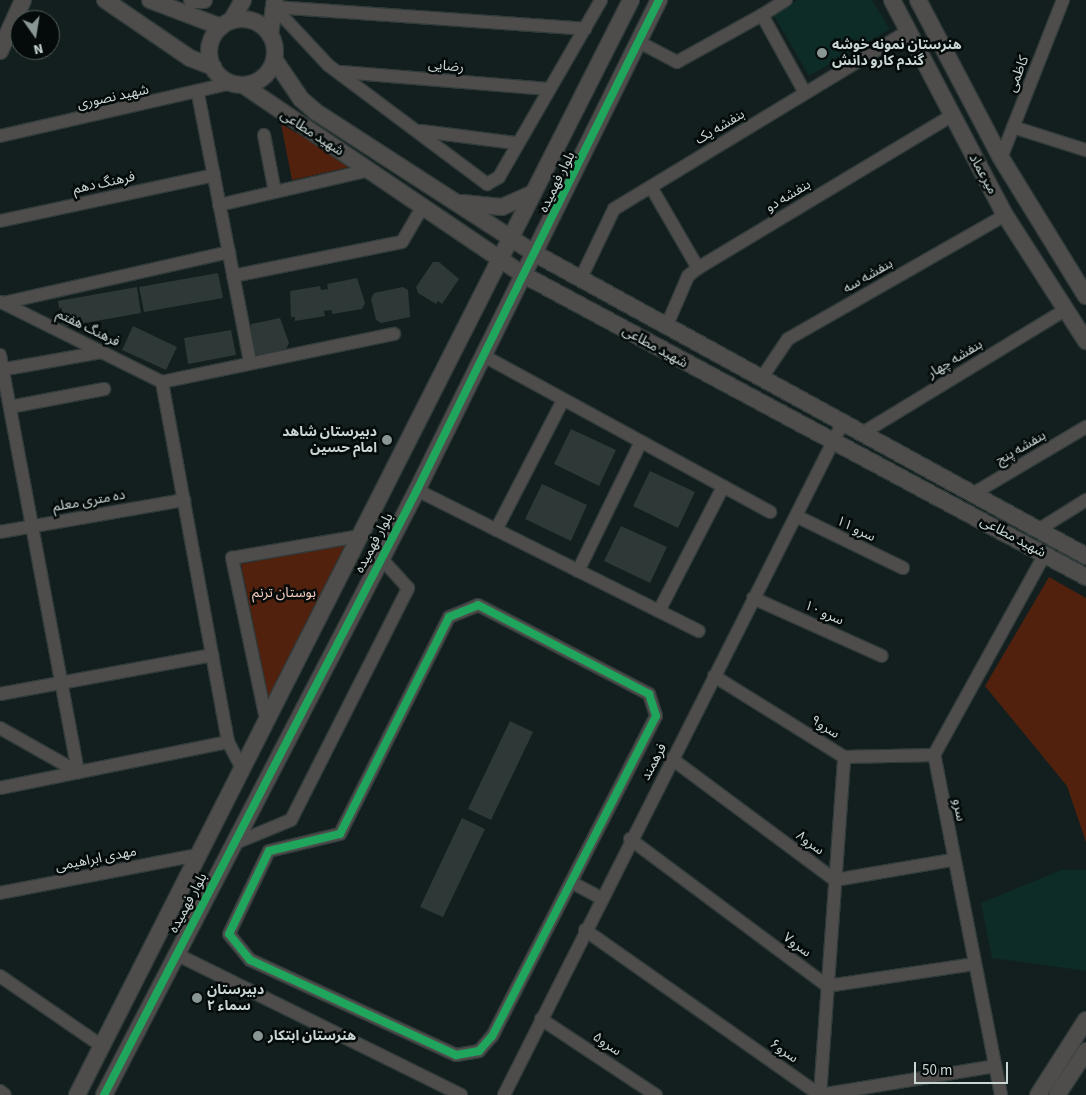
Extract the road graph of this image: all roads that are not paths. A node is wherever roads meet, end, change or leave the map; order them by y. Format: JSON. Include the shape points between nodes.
{"nodes":[{"id":1,"x":23,"y":0,"type":"edge"},
{"id":2,"x":105,"y":0,"type":"edge"},
{"id":3,"x":150,"y":0,"type":"edge"},
{"id":4,"x":192,"y":0,"type":"edge"},
{"id":5,"x":204,"y":0,"type":"edge"},
{"id":6,"x":244,"y":0,"type":"edge"},
{"id":7,"x":600,"y":0,"type":"edge"},
{"id":8,"x":631,"y":0,"type":"edge"},
{"id":9,"x":659,"y":0,"type":"edge"},
{"id":10,"x":786,"y":0,"type":"edge"},
{"id":11,"x":892,"y":0,"type":"edge"},
{"id":12,"x":918,"y":0,"type":"edge"},
{"id":13,"x":1063,"y":0,"type":"edge"},
{"id":14,"x":274,"y":3,"type":"edge"},
{"id":15,"x":762,"y":15,"type":"junction"},
{"id":16,"x":226,"y":24,"type":"junction"},
{"id":17,"x":585,"y":29,"type":"junction"},
{"id":18,"x":908,"y":31,"type":"junction"},
{"id":19,"x":270,"y":35,"type":"junction"},
{"id":20,"x":639,"y":42,"type":"junction"},
{"id":21,"x":0,"y":51,"type":"edge"},
{"id":22,"x":274,"y":58,"type":"junction"},
{"id":23,"x":213,"y":67,"type":"junction"},
{"id":24,"x":341,"y":72,"type":"junction"},
{"id":25,"x":238,"y":84,"type":"junction"},
{"id":26,"x":548,"y":89,"type":"junction"},
{"id":27,"x":805,"y":93,"type":"junction"},
{"id":28,"x":198,"y":94,"type":"junction"},
{"id":29,"x":951,"y":116,"type":"junction"},
{"id":30,"x":1013,"y":127,"type":"junction"},
{"id":31,"x":420,"y":131,"type":"junction"},
{"id":32,"x":264,"y":135,"type":"dead end"},
{"id":33,"x":0,"y":136,"type":"edge"},
{"id":34,"x":515,"y":143,"type":"junction"},
{"id":35,"x":1086,"y":150,"type":"edge"},
{"id":36,"x":1001,"y":158,"type":"junction"},
{"id":37,"x":369,"y":170,"type":"junction"},
{"id":38,"x":214,"y":175,"type":"junction"},
{"id":39,"x":536,"y":185,"type":"junction"},
{"id":40,"x":651,"y":187,"type":"junction"},
{"id":41,"x":275,"y":192,"type":"junction"},
{"id":42,"x":456,"y":202,"type":"junction"},
{"id":43,"x":220,"y":205,"type":"junction"},
{"id":44,"x":423,"y":206,"type":"junction"},
{"id":45,"x":1005,"y":215,"type":"junction"},
{"id":46,"x":0,"y":221,"type":"edge"},
{"id":47,"x":508,"y":237,"type":"junction"},
{"id":48,"x":229,"y":252,"type":"junction"},
{"id":49,"x":534,"y":253,"type":"junction"},
{"id":50,"x":498,"y":259,"type":"junction"},
{"id":51,"x":698,"y":268,"type":"junction"},
{"id":52,"x":233,"y":276,"type":"junction"},
{"id":53,"x":524,"y":276,"type":"junction"},
{"id":54,"x":581,"y":278,"type":"junction"},
{"id":55,"x":1086,"y":296,"type":"edge"},
{"id":56,"x":2,"y":302,"type":"edge"},
{"id":57,"x":1065,"y":310,"type":"junction"},
{"id":58,"x":667,"y":326,"type":"junction"},
{"id":59,"x":394,"y":334,"type":"dead end"},
{"id":60,"x":1086,"y":341,"type":"edge"},
{"id":61,"x":102,"y":352,"type":"junction"},
{"id":62,"x":0,"y":355,"type":"edge"},
{"id":63,"x":484,"y":356,"type":"junction"},
{"id":64,"x":250,"y":362,"type":"junction"},
{"id":65,"x":1,"y":370,"type":"edge"},
{"id":66,"x":761,"y":379,"type":"junction"},
{"id":67,"x":162,"y":382,"type":"junction"},
{"id":68,"x":104,"y":389,"type":"dead end"},
{"id":69,"x":563,"y":400,"type":"junction"},
{"id":70,"x":10,"y":407,"type":"junction"},
{"id":71,"x":842,"y":424,"type":"junction"},
{"id":72,"x":1086,"y":428,"type":"edge"},
{"id":73,"x":861,"y":434,"type":"junction"},
{"id":74,"x":641,"y":442,"type":"junction"},
{"id":75,"x":832,"y":443,"type":"junction"},
{"id":76,"x":723,"y":487,"type":"junction"},
{"id":77,"x":417,"y":490,"type":"junction"},
{"id":78,"x":972,"y":494,"type":"junction"},
{"id":79,"x":184,"y":500,"type":"junction"},
{"id":80,"x":1086,"y":500,"type":"edge"},
{"id":81,"x":770,"y":512,"type":"dead end"},
{"id":82,"x":796,"y":516,"type":"junction"},
{"id":83,"x":32,"y":526,"type":"junction"},
{"id":84,"x":496,"y":530,"type":"junction"},
{"id":85,"x":1038,"y":530,"type":"junction"},
{"id":86,"x":0,"y":532,"type":"edge"},
{"id":87,"x":359,"y":536,"type":"junction"},
{"id":88,"x":1045,"y":554,"type":"junction"},
{"id":89,"x":1085,"y":555,"type":"edge"},
{"id":90,"x":380,"y":557,"type":"junction"},
{"id":91,"x":903,"y":568,"type":"dead end"},
{"id":92,"x":578,"y":570,"type":"junction"},
{"id":93,"x":1086,"y":578,"type":"edge"},
{"id":94,"x":753,"y":598,"type":"junction"},
{"id":95,"x":659,"y":612,"type":"junction"},
{"id":96,"x":699,"y":631,"type":"dead end"},
{"id":97,"x":212,"y":656,"type":"junction"},
{"id":98,"x":882,"y":656,"type":"dead end"},
{"id":99,"x":714,"y":676,"type":"junction"},
{"id":100,"x":61,"y":683,"type":"junction"},
{"id":101,"x":0,"y":694,"type":"edge"},
{"id":102,"x":266,"y":720,"type":"junction"},
{"id":103,"x":0,"y":728,"type":"edge"},
{"id":104,"x":228,"y":742,"type":"junction"},
{"id":105,"x":934,"y":755,"type":"junction"},
{"id":106,"x":844,"y":756,"type":"junction"},
{"id":107,"x":672,"y":759,"type":"junction"},
{"id":108,"x":242,"y":768,"type":"junction"},
{"id":109,"x":78,"y":772,"type":"junction"},
{"id":110,"x":0,"y":788,"type":"edge"},
{"id":111,"x":630,"y":839,"type":"junction"},
{"id":112,"x":233,"y":844,"type":"junction"},
{"id":113,"x":198,"y":855,"type":"junction"},
{"id":114,"x":952,"y":860,"type":"junction"},
{"id":115,"x":835,"y":880,"type":"junction"},
{"id":116,"x":571,"y":882,"type":"junction"},
{"id":117,"x":0,"y":893,"type":"edge"},
{"id":118,"x":601,"y":898,"type":"junction"},
{"id":119,"x":585,"y":930,"type":"junction"},
{"id":120,"x":176,"y":954,"type":"junction"},
{"id":121,"x":974,"y":964,"type":"junction"},
{"id":122,"x":0,"y":976,"type":"edge"},
{"id":123,"x":827,"y":986,"type":"junction"},
{"id":124,"x":541,"y":1019,"type":"junction"},
{"id":125,"x":1086,"y":1020,"type":"edge"},
{"id":126,"x":102,"y":1046,"type":"junction"},
{"id":127,"x":1086,"y":1051,"type":"edge"},
{"id":128,"x":995,"y":1066,"type":"junction"},
{"id":129,"x":0,"y":1091,"type":"edge"},
{"id":130,"x":5,"y":1095,"type":"edge"},
{"id":131,"x":77,"y":1095,"type":"edge"},
{"id":132,"x":104,"y":1095,"type":"edge"},
{"id":133,"x":461,"y":1095,"type":"edge"},
{"id":134,"x":504,"y":1095,"type":"edge"},
{"id":135,"x":656,"y":1095,"type":"edge"},
{"id":136,"x":820,"y":1095,"type":"edge"},
{"id":137,"x":1002,"y":1095,"type":"edge"},
{"id":138,"x":1038,"y":1095,"type":"edge"},
{"id":139,"x":1057,"y":1095,"type":"edge"}],
"edges":[{"from":1,"to":21,"type":"street"},
{"from":2,"to":23,"type":"street","via":[[190,58]]},
{"from":3,"to":16,"type":"street"},
{"from":4,"to":5,"type":"street"},
{"from":6,"to":16,"type":"street"},
{"from":7,"to":17,"type":"street"},
{"from":8,"to":39,"type":"street","name":"بلوار فهمیده"},
{"from":9,"to":20,"type":"street","name":"بلوار فهمیده"},
{"from":10,"to":15,"type":"street"},
{"from":11,"to":18,"type":"street","name":"میرعماد"},
{"from":12,"to":36,"type":"street","name":"میرعماد"},
{"from":13,"to":30,"type":"street","name":"کاظمی"},
{"from":14,"to":17,"type":"street"},
{"from":14,"to":19,"type":"street"},
{"from":14,"to":24,"type":"street","via":[[316,53]]},
{"from":15,"to":20,"type":"street","via":[[677,62]]},
{"from":15,"to":27,"type":"street"},
{"from":16,"to":19,"type":"street","via":[[253,21]]},
{"from":16,"to":23,"type":"street","via":[[210,45]]},
{"from":17,"to":26,"type":"street"},
{"from":18,"to":27,"type":"street","name":"بنفشه یک"},
{"from":18,"to":29,"type":"street","name":"میرعماد"},
{"from":19,"to":22,"type":"street"},
{"from":20,"to":49,"type":"street","name":"بلوار فهمیده"},
{"from":22,"to":25,"type":"street","via":[[266,74]]},
{"from":22,"to":42,"type":"street","name":"شهید مطاعی","via":[[301,99],[316,112]]},
{"from":23,"to":25,"type":"street"},
{"from":24,"to":26,"type":"street","name":"رضایی"},
{"from":24,"to":31,"type":"street"},
{"from":25,"to":28,"type":"street","name":"شهید نصوری"},
{"from":25,"to":37,"type":"street","name":"شهید مطاعی"},
{"from":26,"to":34,"type":"street"},
{"from":27,"to":40,"type":"street","name":"بنفشه یک"},
{"from":28,"to":33,"type":"street","name":"شهید نصوری"},
{"from":28,"to":38,"type":"street"},
{"from":29,"to":45,"type":"street","name":"میرعماد"},
{"from":29,"to":51,"type":"street","name":"بنفشه دو"},
{"from":30,"to":35,"type":"street"},
{"from":30,"to":36,"type":"street","name":"کاظمی"},
{"from":31,"to":34,"type":"street"},
{"from":31,"to":34,"type":"street","via":[[487,184],[498,177]]},
{"from":32,"to":41,"type":"street"},
{"from":36,"to":55,"type":"street","name":"میرعماد"},
{"from":37,"to":41,"type":"street"},
{"from":37,"to":44,"type":"street","name":"شهید مطاعی"},
{"from":38,"to":43,"type":"street"},
{"from":38,"to":46,"type":"street","name":"فرهنگ دهم"},
{"from":39,"to":42,"type":"street","via":[[530,196],[508,206]]},
{"from":39,"to":47,"type":"street","name":"بلوار فهمیده"},
{"from":40,"to":51,"type":"street"},
{"from":40,"to":54,"type":"street","name":"بنفشه یک","via":[[614,209]]},
{"from":41,"to":43,"type":"street"},
{"from":42,"to":47,"type":"street","name":"شهید مطاعی"},
{"from":43,"to":48,"type":"street"},
{"from":44,"to":50,"type":"street","name":"شهید مطاعی"},
{"from":44,"to":52,"type":"street","via":[[402,242]]},
{"from":45,"to":57,"type":"street","name":"میرعماد"},
{"from":45,"to":66,"type":"street","name":"بنفشه سه","via":[[788,339]]},
{"from":47,"to":49,"type":"street","name":"شهید مطاعی"},
{"from":47,"to":50,"type":"street","name":"بلوار فهمیده"},
{"from":48,"to":52,"type":"street"},
{"from":48,"to":56,"type":"street"},
{"from":49,"to":53,"type":"street","name":"بلوار فهمیده"},
{"from":49,"to":54,"type":"street","name":"شهید مطاعی"},
{"from":50,"to":53,"type":"street","name":"شهید مطاعی"},
{"from":50,"to":87,"type":"street","name":"بلوار فهمیده"},
{"from":51,"to":58,"type":"street","name":"بنفشه دو","via":[[688,276]]},
{"from":52,"to":64,"type":"street"},
{"from":53,"to":63,"type":"street","name":"بلوار فهمیده"},
{"from":53,"to":75,"type":"street","name":"شهید مطاعی"},
{"from":54,"to":58,"type":"street","name":"شهید مطاعی"},
{"from":56,"to":61,"type":"street","name":"فرهنگ هفتم"},
{"from":57,"to":60,"type":"street","name":"میرعماد"},
{"from":57,"to":73,"type":"street","name":"بنفشه چهار"},
{"from":58,"to":66,"type":"street","name":"شهید مطاعی"},
{"from":59,"to":64,"type":"street"},
{"from":61,"to":65,"type":"street"},
{"from":61,"to":67,"type":"street","name":"فرهنگ هفتم"},
{"from":62,"to":65,"type":"street"},
{"from":63,"to":69,"type":"street"},
{"from":63,"to":77,"type":"street","name":"بلوار فهمیده"},
{"from":64,"to":67,"type":"street"},
{"from":65,"to":70,"type":"street"},
{"from":66,"to":71,"type":"street","name":"شهید مطاعی"},
{"from":67,"to":79,"type":"street"},
{"from":68,"to":70,"type":"street"},
{"from":69,"to":74,"type":"street"},
{"from":69,"to":84,"type":"street"},
{"from":70,"to":83,"type":"street"},
{"from":71,"to":73,"type":"street","name":"شهید مطاعی"},
{"from":71,"to":75,"type":"street","name":"فرهمند"},
{"from":72,"to":78,"type":"street","name":"بنفشه پنج"},
{"from":73,"to":78,"type":"street","name":"شهید مطاعی"},
{"from":74,"to":76,"type":"street"},
{"from":74,"to":92,"type":"street"},
{"from":75,"to":82,"type":"street","name":"فرهمند"},
{"from":75,"to":88,"type":"street","name":"شهید مطاعی"},
{"from":76,"to":81,"type":"street"},
{"from":76,"to":95,"type":"street"},
{"from":77,"to":84,"type":"street"},
{"from":77,"to":90,"type":"street","name":"بلوار فهمیده"},
{"from":78,"to":85,"type":"street","name":"شهید مطاعی"},
{"from":79,"to":83,"type":"street","name":"ده متری معلم"},
{"from":79,"to":97,"type":"street"},
{"from":80,"to":85,"type":"street"},
{"from":82,"to":91,"type":"street","name":"۱۱ سرو"},
{"from":82,"to":94,"type":"street","name":"فرهمند"},
{"from":83,"to":86,"type":"street","name":"ده متری معلم"},
{"from":83,"to":100,"type":"street"},
{"from":84,"to":92,"type":"street"},
{"from":85,"to":89,"type":"street","name":"شهید مطاعی"},
{"from":87,"to":102,"type":"street","name":"بلوار فهمیده"},
{"from":87,"to":102,"type":"street","via":[[232,558]]},
{"from":88,"to":93,"type":"street","name":"شهید مطاعی"},
{"from":88,"to":105,"type":"street"},
{"from":90,"to":112,"type":"street","name":"بلوار فهمیده"},
{"from":90,"to":112,"type":"street","via":[[408,588],[292,820]]},
{"from":92,"to":95,"type":"street"},
{"from":94,"to":98,"type":"street","name":"سرو ۱۰"},
{"from":94,"to":99,"type":"street","name":"فرهمند"},
{"from":95,"to":96,"type":"street"},
{"from":97,"to":100,"type":"street"},
{"from":97,"to":104,"type":"street"},
{"from":99,"to":106,"type":"street","name":"سرو۹"},
{"from":99,"to":107,"type":"street","name":"فرهمند"},
{"from":100,"to":101,"type":"street"},
{"from":100,"to":109,"type":"street"},
{"from":102,"to":108,"type":"street","name":"بلوار فهمیده"},
{"from":103,"to":109,"type":"street"},
{"from":104,"to":108,"type":"street"},
{"from":104,"to":109,"type":"street"},
{"from":105,"to":106,"type":"street","name":"سرو۹"},
{"from":105,"to":114,"type":"street","name":"سرو"},
{"from":106,"to":115,"type":"street"},
{"from":107,"to":111,"type":"street","name":"فرهمند"},
{"from":107,"to":115,"type":"street","name":"سرو۸"},
{"from":108,"to":113,"type":"street","name":"بلوار فهمیده"},
{"from":109,"to":110,"type":"street"},
{"from":111,"to":118,"type":"street","name":"فرهمند"},
{"from":111,"to":123,"type":"street","name":"سرو۷"},
{"from":112,"to":120,"type":"street","name":"بلوار فهمیده"},
{"from":113,"to":117,"type":"street","name":"مهدی ابراهیمی"},
{"from":113,"to":126,"type":"street","name":"بلوار فهمیده"},
{"from":114,"to":115,"type":"street"},
{"from":114,"to":121,"type":"street","name":"سرو"},
{"from":115,"to":123,"type":"street"},
{"from":116,"to":116,"type":"street","via":[[492,1036],[479,1051],[456,1055],[250,960],[229,934],[269,851],[340,834],[449,617],[478,605],[649,694],[656,716]]},
{"from":116,"to":118,"type":"street"},
{"from":118,"to":119,"type":"street","name":"فرهمند"},
{"from":119,"to":124,"type":"street","name":"فرهمند"},
{"from":119,"to":136,"type":"street","name":"سرو۶"},
{"from":120,"to":132,"type":"street","name":"بلوار فهمیده"},
{"from":120,"to":133,"type":"street"},
{"from":121,"to":123,"type":"street"},
{"from":121,"to":128,"type":"street","name":"سرو"},
{"from":122,"to":126,"type":"street"},
{"from":123,"to":136,"type":"street"},
{"from":124,"to":134,"type":"street","name":"فرهمند"},
{"from":124,"to":135,"type":"street","name":"سرو۵"},
{"from":125,"to":138,"type":"street"},
{"from":126,"to":131,"type":"street","name":"بلوار فهمیده"},
{"from":127,"to":139,"type":"street"},
{"from":128,"to":136,"type":"street"},
{"from":128,"to":137,"type":"street","name":"سرو"},
{"from":129,"to":130,"type":"street"}]}
